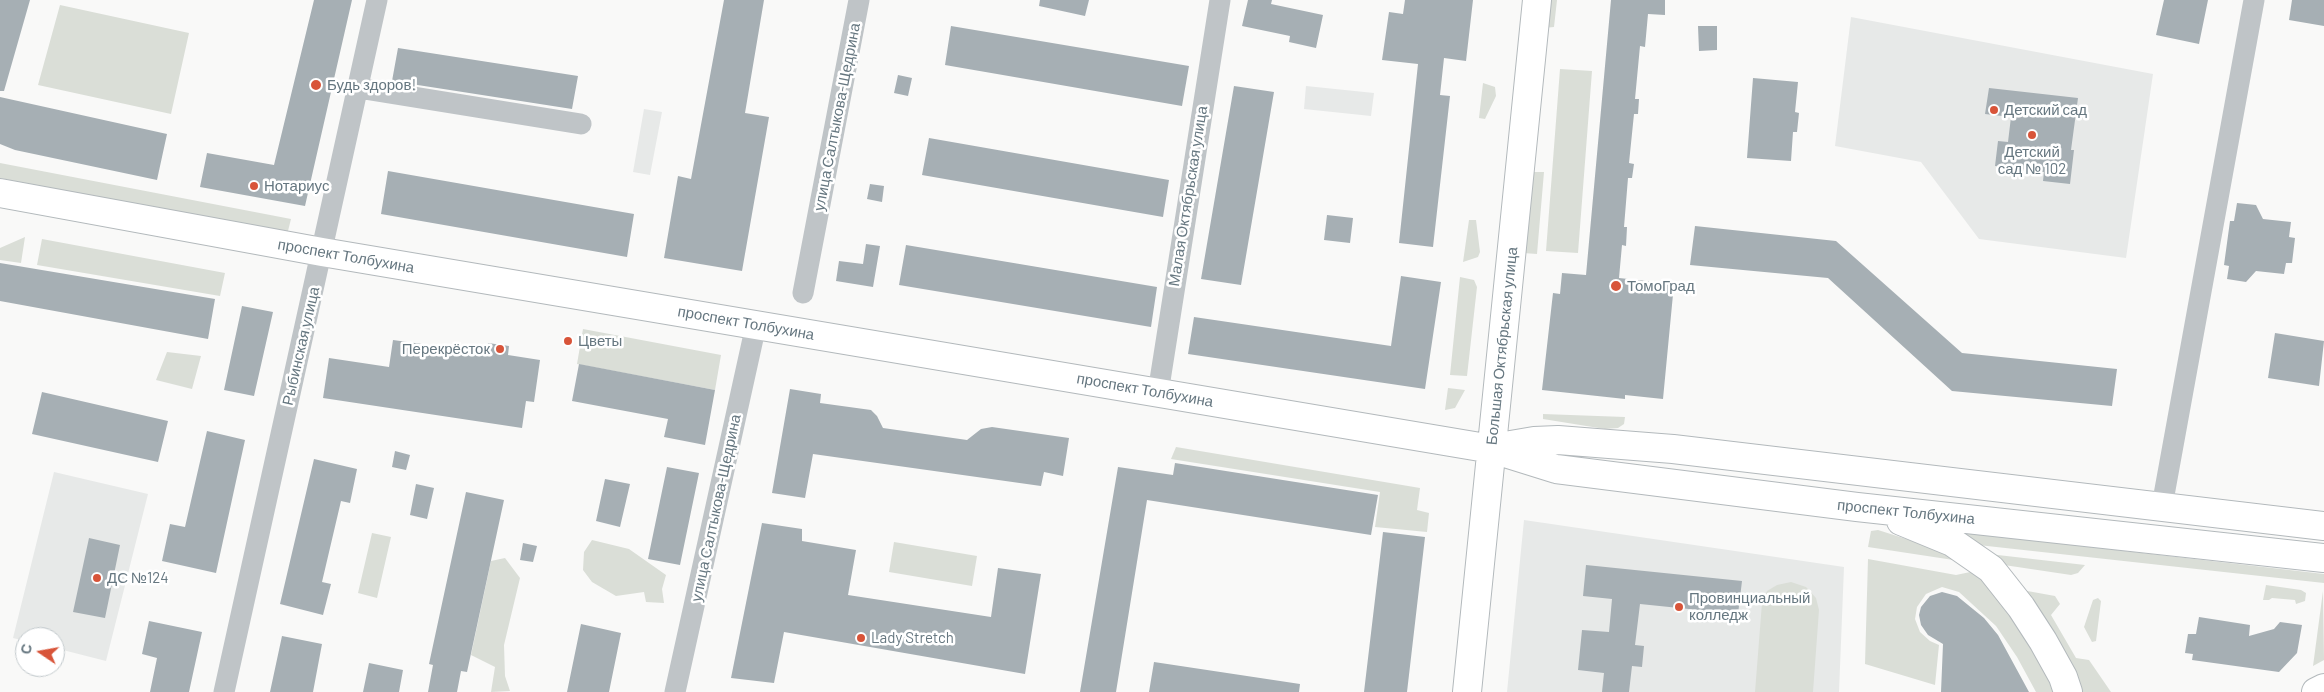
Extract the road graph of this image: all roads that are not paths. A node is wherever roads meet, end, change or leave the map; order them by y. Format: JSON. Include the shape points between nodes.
{"nodes":[{"id":1,"x":377,"y":0,"type":"edge"},
{"id":2,"x":859,"y":0,"type":"edge"},
{"id":3,"x":1220,"y":0,"type":"edge"},
{"id":4,"x":1538,"y":0,"type":"edge"},
{"id":5,"x":2254,"y":0,"type":"edge"},
{"id":6,"x":358,"y":88,"type":"junction"},
{"id":7,"x":581,"y":124,"type":"dead end"},
{"id":8,"x":0,"y":194,"type":"edge"},
{"id":9,"x":322,"y":252,"type":"junction"},
{"id":10,"x":803,"y":293,"type":"dead end"},
{"id":11,"x":756,"y":325,"type":"junction"},
{"id":12,"x":1158,"y":393,"type":"junction"},
{"id":13,"x":1492,"y":449,"type":"junction"},
{"id":14,"x":2162,"y":506,"type":"junction"},
{"id":15,"x":1857,"y":507,"type":"junction"},
{"id":16,"x":2324,"y":526,"type":"edge"},
{"id":17,"x":2324,"y":558,"type":"edge"},
{"id":18,"x":2324,"y":688,"type":"edge"},
{"id":19,"x":224,"y":692,"type":"edge"},
{"id":20,"x":675,"y":692,"type":"edge"},
{"id":21,"x":1467,"y":692,"type":"edge"},
{"id":22,"x":2068,"y":692,"type":"edge"},
{"id":23,"x":2316,"y":692,"type":"edge"}],
"edges":[{"from":1,"to":6,"type":"street","name":"Рыбинская улица"},
{"from":2,"to":10,"type":"street","name":"улица Салтыкова-Щедрина"},
{"from":3,"to":12,"type":"street","name":"Малая Октябрьская улица"},
{"from":4,"to":13,"type":"main road","name":"Большая Октябрьская улица"},
{"from":5,"to":14,"type":"street"},
{"from":6,"to":7,"type":"street"},
{"from":6,"to":9,"type":"street","name":"Рыбинская улица"},
{"from":8,"to":9,"type":"main road","name":"проспект Толбухина"},
{"from":9,"to":11,"type":"main road","name":"проспект Толбухина"},
{"from":9,"to":19,"type":"street","name":"Рыбинская улица"},
{"from":11,"to":12,"type":"main road","name":"проспект Толбухина"},
{"from":11,"to":20,"type":"street","name":"улица Салтыкова-Щедрина"},
{"from":12,"to":13,"type":"main road","name":"проспект Толбухина"},
{"from":13,"to":14,"type":"main road","name":"проспект Толбухина","via":[[1558,440],[1673,449]]},
{"from":13,"to":15,"type":"main road","name":"проспект Толбухина","via":[[1556,469]]},
{"from":13,"to":21,"type":"main road","name":"Большая Октябрьская улица"},
{"from":14,"to":16,"type":"main road","name":"проспект Толбухина"},
{"from":15,"to":17,"type":"main road","name":"проспект Толбухина"},
{"from":15,"to":22,"type":"main road","via":[[1952,542],[1991,569],[2043,641]]},
{"from":18,"to":23,"type":"main road"}]}
